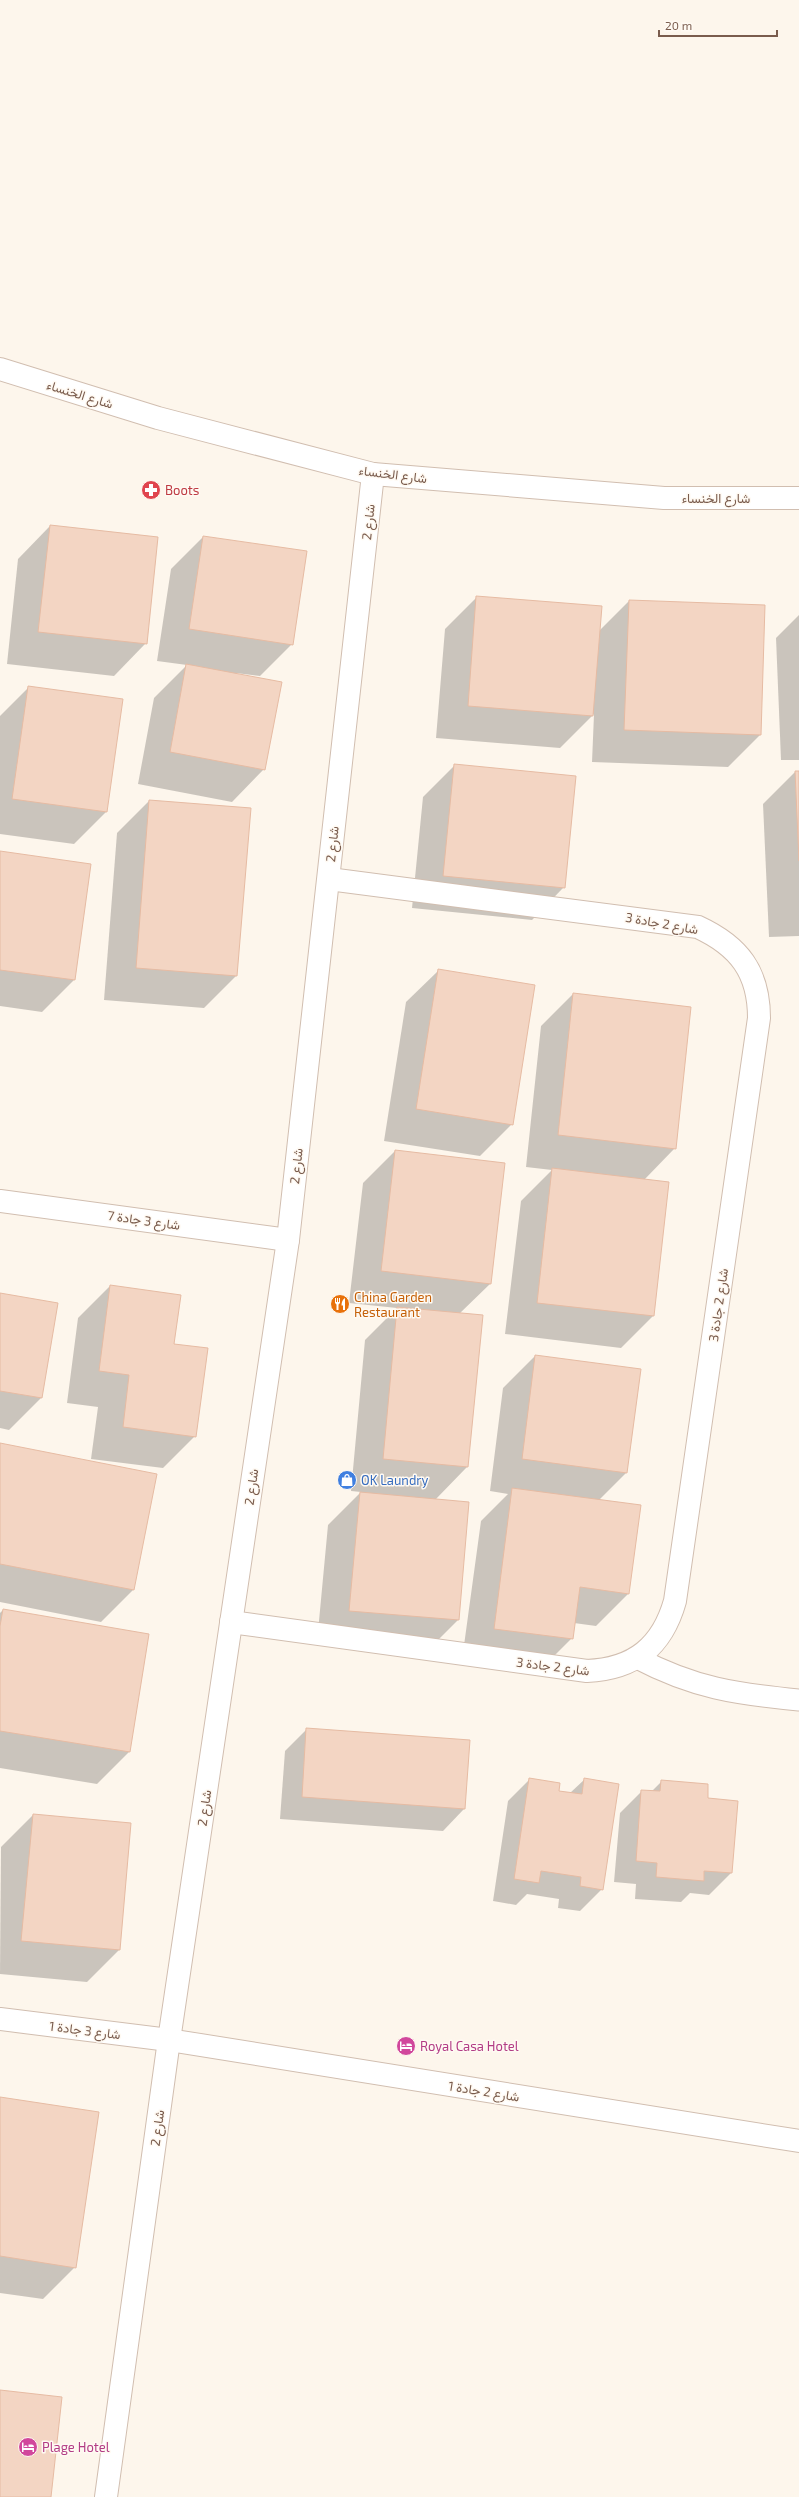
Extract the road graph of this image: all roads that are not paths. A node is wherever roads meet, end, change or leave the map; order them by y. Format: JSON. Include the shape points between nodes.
{"nodes":[{"id":1,"x":0,"y":371,"type":"edge"},
{"id":2,"x":373,"y":474,"type":"junction"},
{"id":3,"x":799,"y":498,"type":"edge"},
{"id":4,"x":329,"y":879,"type":"junction"},
{"id":5,"x":0,"y":1201,"type":"edge"},
{"id":6,"x":288,"y":1240,"type":"junction"},
{"id":7,"x":232,"y":1622,"type":"junction"},
{"id":8,"x":637,"y":1658,"type":"junction"},
{"id":9,"x":799,"y":1700,"type":"edge"},
{"id":10,"x":0,"y":2019,"type":"edge"},
{"id":11,"x":169,"y":2040,"type":"junction"},
{"id":12,"x":799,"y":2141,"type":"edge"},
{"id":13,"x":106,"y":2497,"type":"edge"}],
"edges":[{"from":1,"to":2,"type":"street","name":"شارع الخنساء","via":[[158,418]]},
{"from":2,"to":3,"type":"street","name":"شارع الخنساء","via":[[664,498]]},
{"from":2,"to":4,"type":"street","name":"شارع 2"},
{"from":4,"to":6,"type":"street","name":"شارع 2"},
{"from":4,"to":8,"type":"street","name":"شارع 2 جادة 3","via":[[698,927],[717,936],[734,950],[747,966],[755,982],[759,1018],[675,1601],[662,1634]]},
{"from":5,"to":6,"type":"street","name":"شارع 3 جادة 7"},
{"from":6,"to":7,"type":"street","name":"شارع 2"},
{"from":7,"to":8,"type":"street","name":"شارع 2 جادة 3","via":[[587,1671],[621,1666]]},
{"from":7,"to":11,"type":"street","name":"شارع 2"},
{"from":8,"to":9,"type":"lane","via":[[658,1670],[705,1687],[729,1693]]},
{"from":10,"to":11,"type":"street","name":"شارع 3 جادة 1"},
{"from":11,"to":12,"type":"street","name":"شارع 2 جادة 1"},
{"from":11,"to":13,"type":"street","name":"شارع 2"}]}
